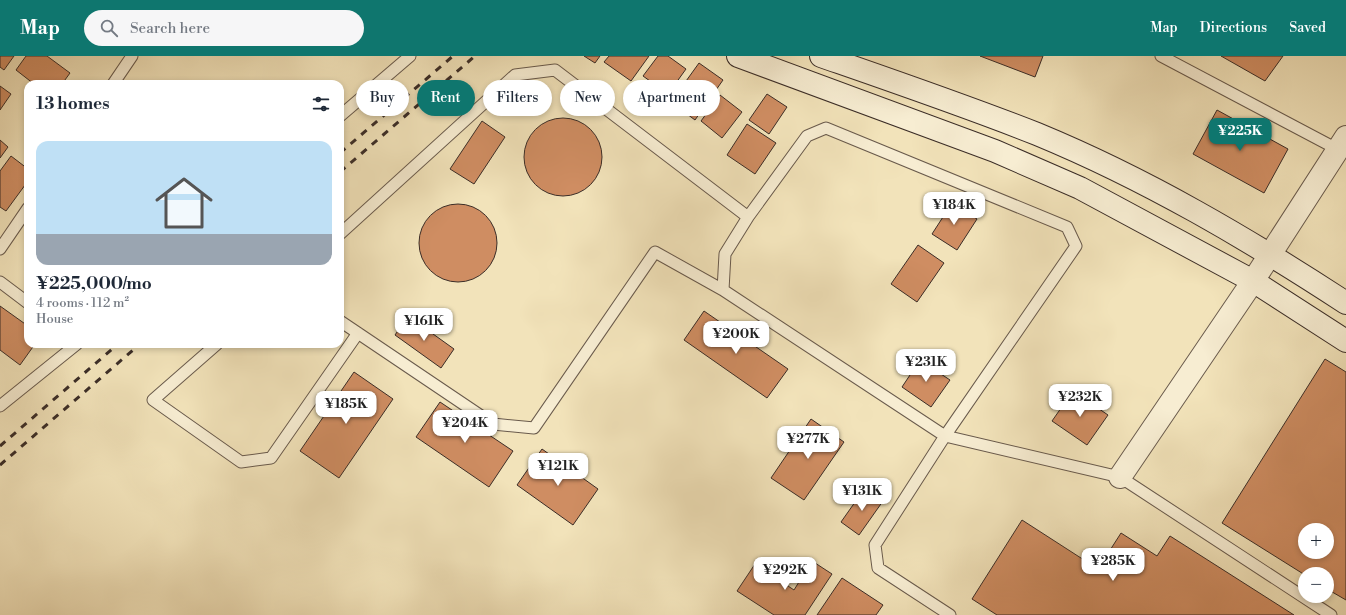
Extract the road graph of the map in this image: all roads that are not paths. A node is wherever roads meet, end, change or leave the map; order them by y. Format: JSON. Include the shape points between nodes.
{"nodes":[{"id":1,"x":132,"y":56,"type":"edge"},
{"id":2,"x":410,"y":56,"type":"edge"},
{"id":3,"x":738,"y":56,"type":"edge"},
{"id":4,"x":822,"y":56,"type":"edge"},
{"id":5,"x":1162,"y":56,"type":"edge"},
{"id":6,"x":116,"y":80,"type":"edge"},
{"id":7,"x":344,"y":113,"type":"edge"},
{"id":8,"x":1342,"y":143,"type":"edge"},
{"id":9,"x":24,"y":214,"type":"edge"},
{"id":10,"x":748,"y":217,"type":"junction"},
{"id":11,"x":344,"y":230,"type":"edge"},
{"id":12,"x":0,"y":249,"type":"edge"},
{"id":13,"x":1270,"y":254,"type":"junction"},
{"id":14,"x":1253,"y":281,"type":"junction"},
{"id":15,"x":0,"y":282,"type":"edge"},
{"id":16,"x":723,"y":290,"type":"junction"},
{"id":17,"x":24,"y":300,"type":"edge"},
{"id":18,"x":1346,"y":303,"type":"edge"},
{"id":19,"x":344,"y":324,"type":"edge"},
{"id":20,"x":358,"y":333,"type":"junction"},
{"id":21,"x":1346,"y":342,"type":"edge"},
{"id":22,"x":72,"y":348,"type":"edge"},
{"id":23,"x":212,"y":348,"type":"edge"},
{"id":24,"x":0,"y":406,"type":"edge"},
{"id":25,"x":945,"y":436,"type":"junction"},
{"id":26,"x":1120,"y":477,"type":"junction"},
{"id":27,"x":950,"y":615,"type":"edge"},
{"id":28,"x":1331,"y":615,"type":"edge"}],
"edges":[{"from":1,"to":6,"type":"lane"},
{"from":2,"to":7,"type":"lane"},
{"from":3,"to":14,"type":"street","via":[[995,151],[1080,188]]},
{"from":4,"to":13,"type":"street","via":[[1038,135],[1191,209]]},
{"from":5,"to":8,"type":"lane"},
{"from":8,"to":13,"type":"street"},
{"from":9,"to":12,"type":"lane"},
{"from":10,"to":11,"type":"lane","via":[[555,70],[515,75]]},
{"from":10,"to":16,"type":"lane","via":[[725,254]]},
{"from":10,"to":25,"type":"lane","via":[[808,136],[826,128],[1067,227],[1076,246]]},
{"from":13,"to":14,"type":"street"},
{"from":13,"to":18,"type":"street"},
{"from":14,"to":21,"type":"street"},
{"from":14,"to":26,"type":"street"},
{"from":15,"to":17,"type":"lane"},
{"from":16,"to":20,"type":"lane","via":[[655,252],[534,428],[493,424]]},
{"from":16,"to":25,"type":"lane"},
{"from":19,"to":20,"type":"lane"},
{"from":20,"to":23,"type":"lane","via":[[271,458],[241,462],[153,400]]},
{"from":22,"to":24,"type":"lane"},
{"from":25,"to":26,"type":"lane"},
{"from":25,"to":27,"type":"lane","via":[[875,545],[878,568]]},
{"from":26,"to":28,"type":"lane"}]}
